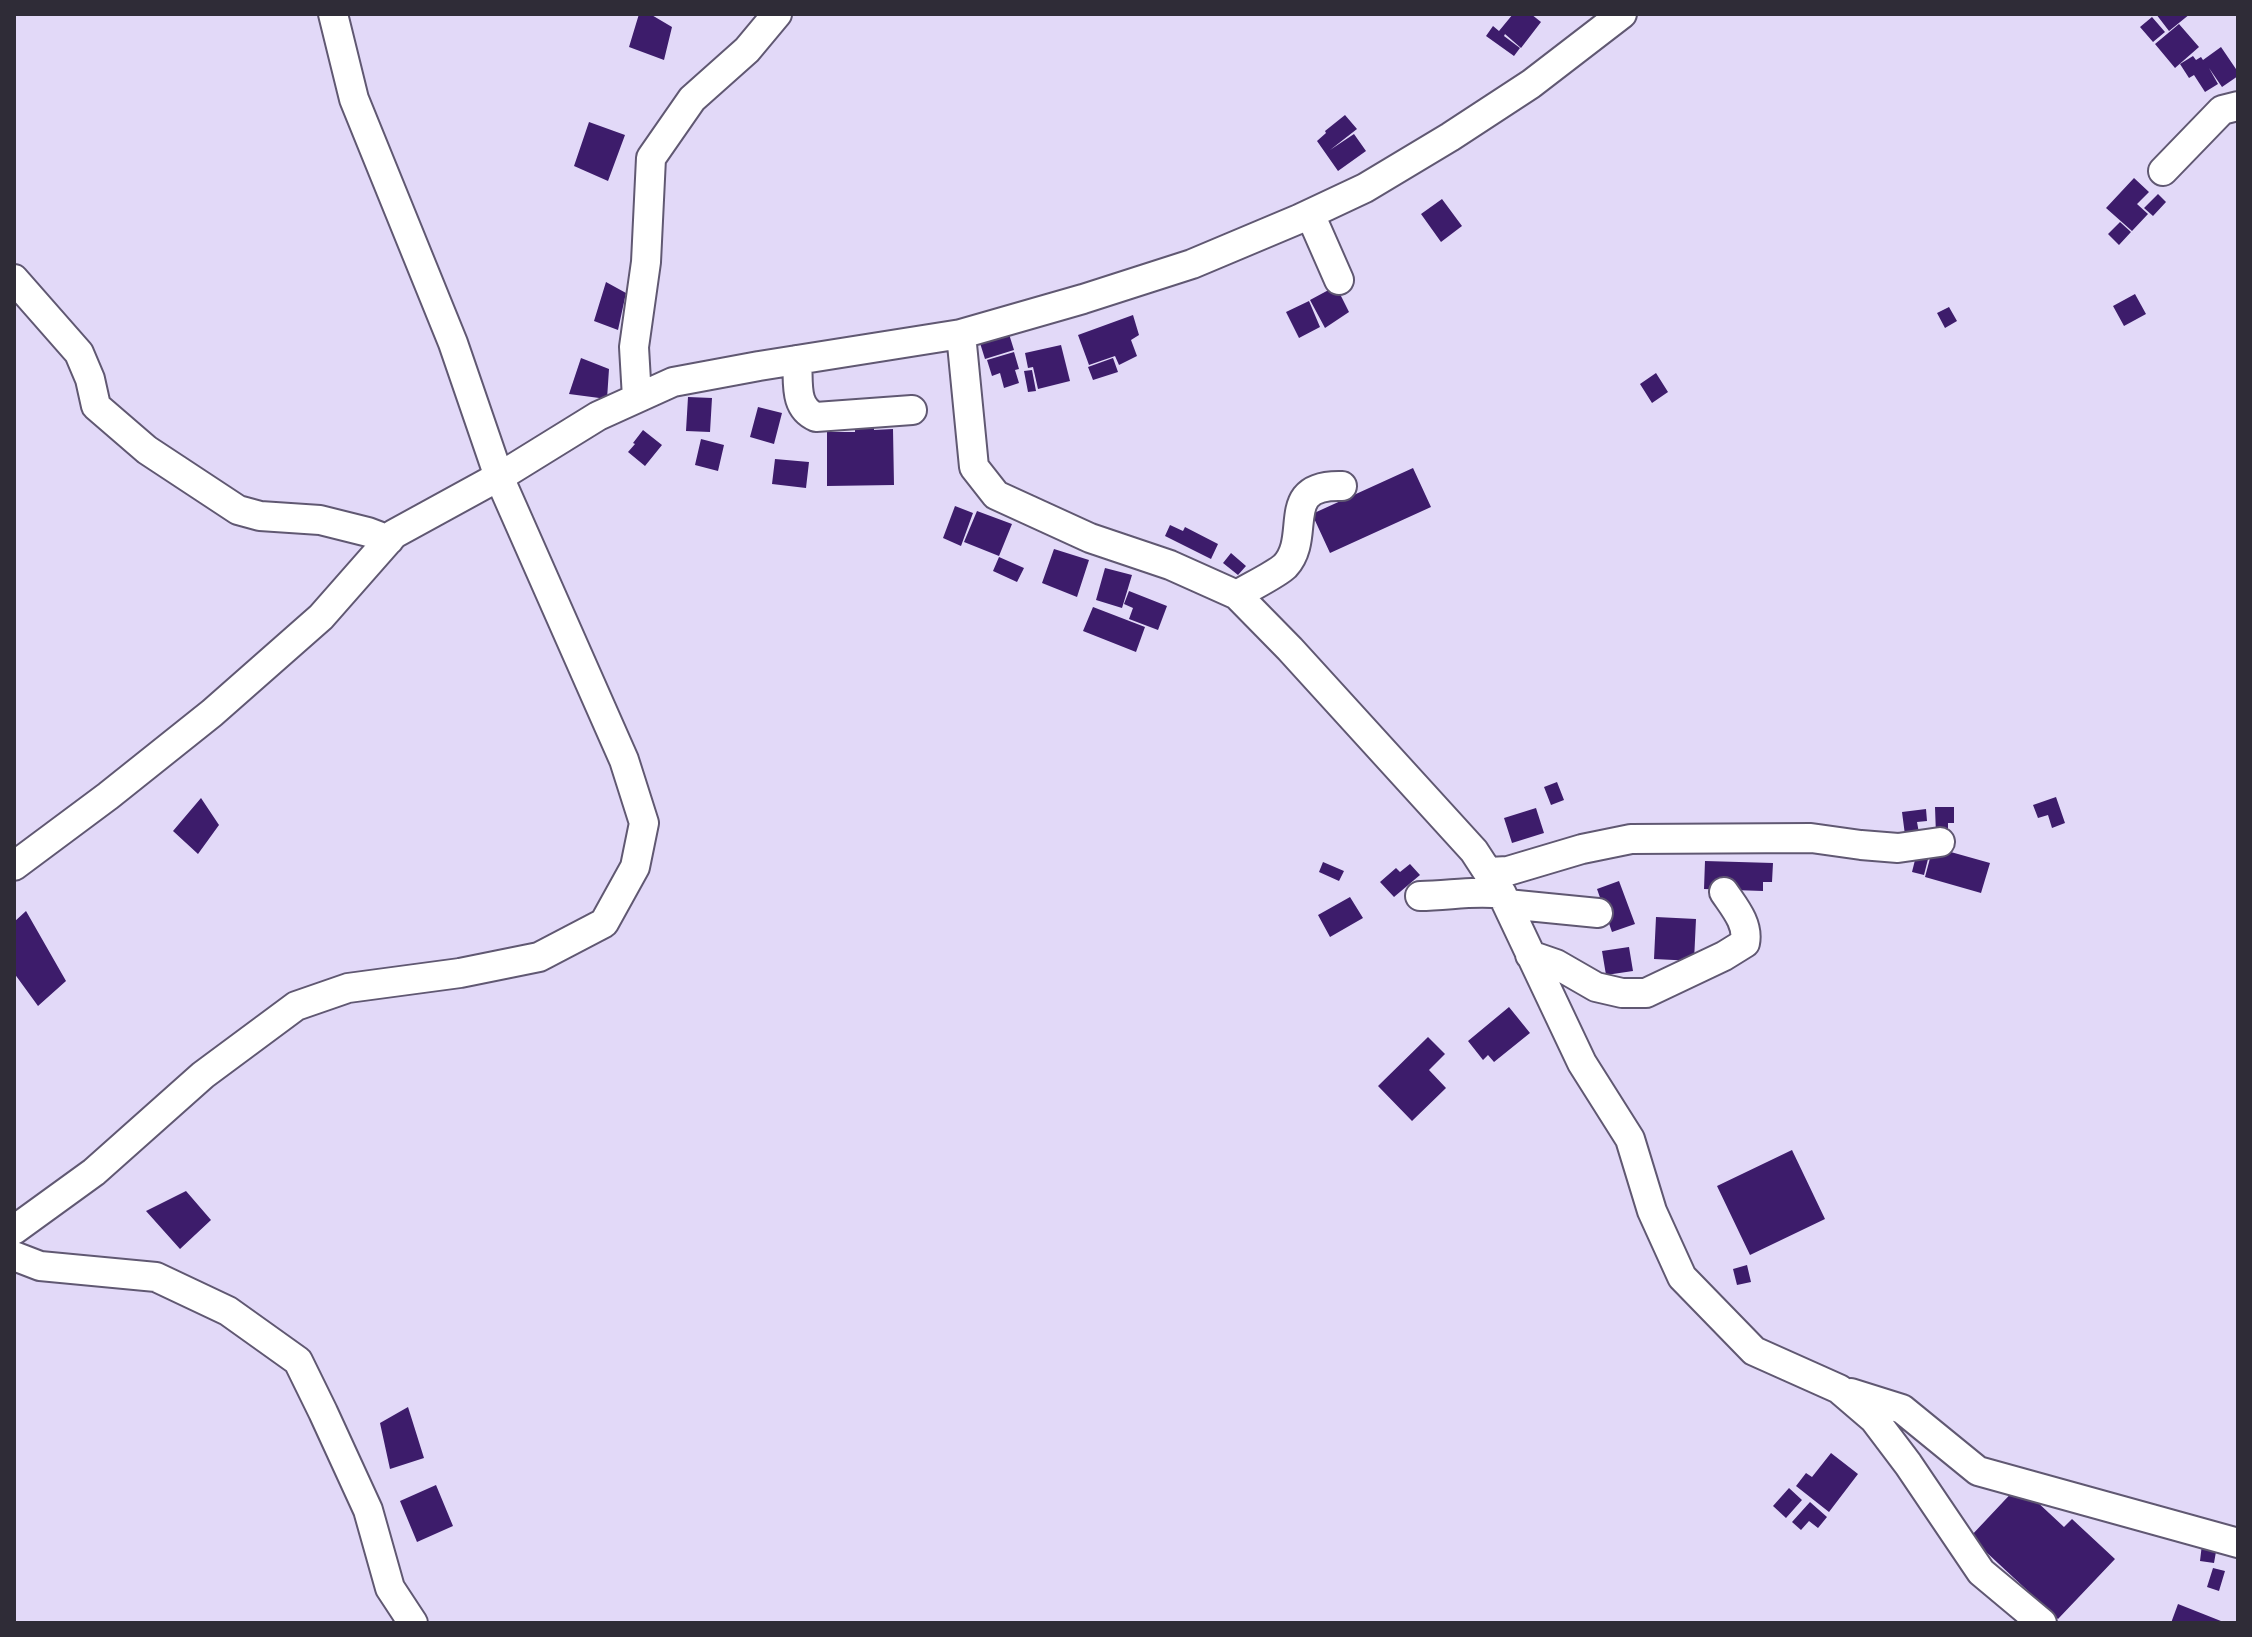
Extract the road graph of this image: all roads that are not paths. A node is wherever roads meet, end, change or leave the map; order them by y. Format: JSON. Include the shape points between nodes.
{"nodes":[{"id":1,"x":333,"y":14,"type":"edge"},
{"id":2,"x":777,"y":14,"type":"edge"},
{"id":3,"x":1622,"y":14,"type":"edge"},
{"id":4,"x":2238,"y":106,"type":"edge"},
{"id":5,"x":2163,"y":171,"type":"dead end"},
{"id":6,"x":1310,"y":214,"type":"junction"},
{"id":7,"x":14,"y":279,"type":"edge"},
{"id":8,"x":1339,"y":280,"type":"dead end"},
{"id":9,"x":961,"y":334,"type":"junction"},
{"id":10,"x":797,"y":360,"type":"junction"},
{"id":11,"x":637,"y":398,"type":"junction"},
{"id":12,"x":912,"y":410,"type":"dead end"},
{"id":13,"x":499,"y":477,"type":"junction"},
{"id":14,"x":1342,"y":486,"type":"dead end"},
{"id":15,"x":389,"y":540,"type":"junction"},
{"id":16,"x":1237,"y":595,"type":"junction"},
{"id":17,"x":1940,"y":842,"type":"dead end"},
{"id":18,"x":14,"y":866,"type":"edge"},
{"id":19,"x":1499,"y":890,"type":"junction"},
{"id":20,"x":1724,"y":892,"type":"dead end"},
{"id":21,"x":1420,"y":896,"type":"dead end"},
{"id":22,"x":1598,"y":913,"type":"dead end"},
{"id":23,"x":1530,"y":955,"type":"junction"},
{"id":24,"x":14,"y":1230,"type":"edge"},
{"id":25,"x":14,"y":1256,"type":"edge"},
{"id":26,"x":1839,"y":1389,"type":"junction"},
{"id":27,"x":2238,"y":1543,"type":"edge"},
{"id":28,"x":413,"y":1623,"type":"edge"},
{"id":29,"x":2042,"y":1623,"type":"edge"}],
"edges":[{"from":1,"to":13,"type":"street","via":[[354,99],[453,343]]},
{"from":2,"to":11,"type":"street","via":[[747,50],[692,99],[651,158],[646,262],[634,347]]},
{"from":3,"to":6,"type":"street","via":[[1531,84],[1450,137]]},
{"from":4,"to":5,"type":"street","via":[[2222,110]]},
{"from":6,"to":8,"type":"street"},
{"from":6,"to":9,"type":"street","via":[[1192,264]]},
{"from":7,"to":15,"type":"street","via":[[79,353],[96,406],[147,450],[238,510],[320,520]]},
{"from":9,"to":10,"type":"street"},
{"from":9,"to":16,"type":"street","via":[[974,467],[996,495]]},
{"from":10,"to":11,"type":"street","via":[[673,382]]},
{"from":10,"to":12,"type":"street","via":[[800,404],[816,417]]},
{"from":11,"to":13,"type":"street"},
{"from":13,"to":15,"type":"street"},
{"from":13,"to":24,"type":"street","via":[[624,760],[644,823],[635,867],[604,923],[539,957],[348,988],[296,1006],[203,1075],[94,1172]]},
{"from":14,"to":16,"type":"street","via":[[1315,488],[1298,517],[1294,549],[1285,566]]},
{"from":15,"to":18,"type":"street","via":[[321,617],[212,713]]},
{"from":16,"to":19,"type":"street","via":[[1474,851]]},
{"from":17,"to":19,"type":"street","via":[[1898,848],[1811,838],[1631,839],[1508,871]]},
{"from":19,"to":21,"type":"street"},
{"from":19,"to":22,"type":"street"},
{"from":19,"to":23,"type":"street"},
{"from":20,"to":23,"type":"street","via":[[1740,916],[1745,943],[1646,993],[1596,987]]},
{"from":23,"to":26,"type":"street","via":[[1582,1063],[1630,1139],[1652,1211],[1682,1277],[1754,1351]]},
{"from":25,"to":28,"type":"street","via":[[40,1266],[156,1277],[228,1311],[298,1361],[368,1510],[390,1588]]},
{"from":26,"to":27,"type":"street","via":[[1902,1409],[1978,1471]]},
{"from":26,"to":29,"type":"street","via":[[1874,1419],[1981,1572]]}]}
